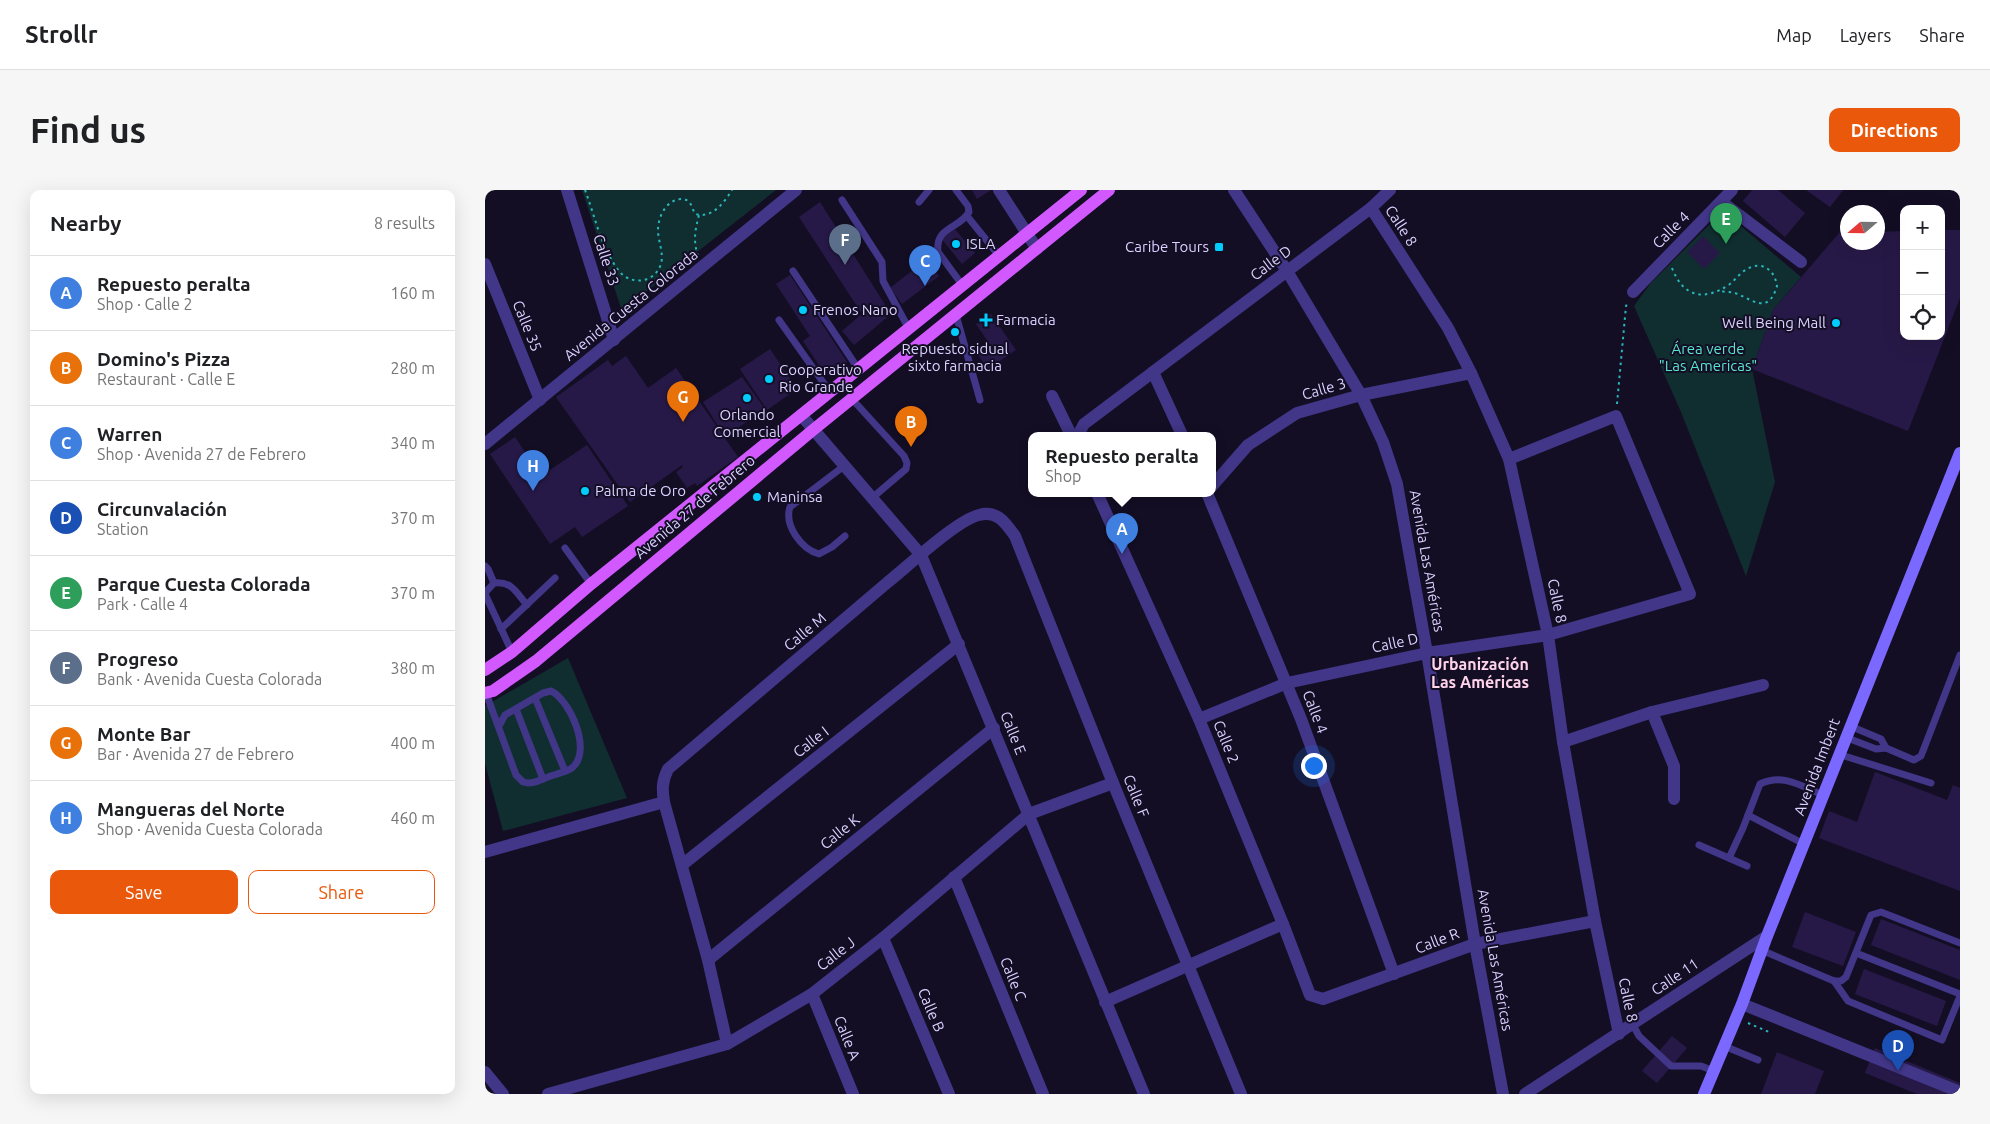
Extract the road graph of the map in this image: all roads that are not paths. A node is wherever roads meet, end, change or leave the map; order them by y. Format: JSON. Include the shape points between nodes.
{"nodes":[{"id":1,"x":567,"y":190,"type":"edge"},
{"id":2,"x":796,"y":190,"type":"edge"},
{"id":3,"x":929,"y":190,"type":"edge"},
{"id":4,"x":956,"y":190,"type":"edge"},
{"id":5,"x":999,"y":190,"type":"edge"},
{"id":6,"x":1081,"y":190,"type":"edge"},
{"id":7,"x":1109,"y":190,"type":"edge"},
{"id":8,"x":1234,"y":190,"type":"edge"},
{"id":9,"x":1390,"y":190,"type":"edge"},
{"id":10,"x":1732,"y":190,"type":"edge"},
{"id":11,"x":842,"y":200,"type":"dead end"},
{"id":12,"x":919,"y":202,"type":"dead end"},
{"id":13,"x":1722,"y":202,"type":"junction"},
{"id":14,"x":1371,"y":208,"type":"junction"},
{"id":15,"x":967,"y":216,"type":"junction"},
{"id":16,"x":1027,"y":233,"type":"junction"},
{"id":17,"x":1037,"y":248,"type":"junction"},
{"id":18,"x":1000,"y":257,"type":"junction"},
{"id":19,"x":1801,"y":262,"type":"dead end"},
{"id":20,"x":485,"y":264,"type":"edge"},
{"id":21,"x":793,"y":271,"type":"dead end"},
{"id":22,"x":1287,"y":271,"type":"junction"},
{"id":23,"x":963,"y":286,"type":"junction"},
{"id":24,"x":1633,"y":292,"type":"road end"},
{"id":25,"x":956,"y":315,"type":"junction"},
{"id":26,"x":779,"y":320,"type":"dead end"},
{"id":27,"x":909,"y":329,"type":"junction"},
{"id":28,"x":614,"y":340,"type":"junction"},
{"id":29,"x":859,"y":370,"type":"junction"},
{"id":30,"x":1153,"y":372,"type":"junction"},
{"id":31,"x":1471,"y":373,"type":"junction"},
{"id":32,"x":830,"y":392,"type":"junction"},
{"id":33,"x":1361,"y":395,"type":"junction"},
{"id":34,"x":1052,"y":396,"type":"dead end"},
{"id":35,"x":852,"y":399,"type":"junction"},
{"id":36,"x":540,"y":400,"type":"junction"},
{"id":37,"x":980,"y":400,"type":"dead end"},
{"id":38,"x":801,"y":415,"type":"junction"},
{"id":39,"x":813,"y":430,"type":"junction"},
{"id":40,"x":1070,"y":432,"type":"edge"},
{"id":41,"x":1080,"y":432,"type":"edge"},
{"id":42,"x":1181,"y":432,"type":"edge"},
{"id":43,"x":485,"y":444,"type":"edge"},
{"id":44,"x":1960,"y":453,"type":"edge"},
{"id":45,"x":1509,"y":459,"type":"junction"},
{"id":46,"x":844,"y":466,"type":"junction"},
{"id":47,"x":1216,"y":481,"type":"edge"},
{"id":48,"x":1099,"y":497,"type":"edge"},
{"id":49,"x":1209,"y":497,"type":"edge"},
{"id":50,"x":872,"y":498,"type":"junction"},
{"id":51,"x":997,"y":515,"type":"joint"},
{"id":52,"x":845,"y":536,"type":"dead end"},
{"id":53,"x":565,"y":548,"type":"dead end"},
{"id":54,"x":921,"y":555,"type":"junction"},
{"id":55,"x":485,"y":566,"type":"edge"},
{"id":56,"x":555,"y":578,"type":"dead end"},
{"id":57,"x":494,"y":584,"type":"junction"},
{"id":58,"x":591,"y":584,"type":"junction"},
{"id":59,"x":485,"y":594,"type":"edge"},
{"id":60,"x":527,"y":605,"type":"junction"},
{"id":61,"x":501,"y":629,"type":"junction"},
{"id":62,"x":1548,"y":636,"type":"junction"},
{"id":63,"x":959,"y":644,"type":"junction"},
{"id":64,"x":513,"y":652,"type":"junction"},
{"id":65,"x":1427,"y":653,"type":"junction"},
{"id":66,"x":1960,"y":655,"type":"edge"},
{"id":67,"x":485,"y":670,"type":"edge"},
{"id":68,"x":1287,"y":684,"type":"junction"},
{"id":69,"x":1763,"y":685,"type":"dead end"},
{"id":70,"x":486,"y":693,"type":"edge"},
{"id":71,"x":535,"y":698,"type":"junction"},
{"id":72,"x":516,"y":708,"type":"junction"},
{"id":73,"x":1652,"y":712,"type":"junction"},
{"id":74,"x":1199,"y":719,"type":"junction"},
{"id":75,"x":499,"y":726,"type":"junction"},
{"id":76,"x":994,"y":728,"type":"junction"},
{"id":77,"x":1848,"y":731,"type":"junction"},
{"id":78,"x":1563,"y":742,"type":"junction"},
{"id":79,"x":1886,"y":748,"type":"junction"},
{"id":80,"x":1838,"y":754,"type":"junction"},
{"id":81,"x":565,"y":771,"type":"junction"},
{"id":82,"x":543,"y":779,"type":"junction"},
{"id":83,"x":1113,"y":783,"type":"junction"},
{"id":84,"x":1931,"y":783,"type":"dead end"},
{"id":85,"x":1823,"y":795,"type":"junction"},
{"id":86,"x":1674,"y":799,"type":"dead end"},
{"id":87,"x":664,"y":802,"type":"junction"},
{"id":88,"x":1029,"y":814,"type":"junction"},
{"id":89,"x":1748,"y":815,"type":"junction"},
{"id":90,"x":1805,"y":844,"type":"junction"},
{"id":91,"x":1699,"y":845,"type":"dead end"},
{"id":92,"x":485,"y":852,"type":"edge"},
{"id":93,"x":1729,"y":858,"type":"junction"},
{"id":94,"x":682,"y":865,"type":"junction"},
{"id":95,"x":1747,"y":866,"type":"dead end"},
{"id":96,"x":954,"y":877,"type":"junction"},
{"id":97,"x":1595,"y":921,"type":"junction"},
{"id":98,"x":1283,"y":924,"type":"junction"},
{"id":99,"x":1767,"y":936,"type":"junction"},
{"id":100,"x":883,"y":938,"type":"junction"},
{"id":101,"x":1960,"y":943,"type":"edge"},
{"id":102,"x":1475,"y":944,"type":"junction"},
{"id":103,"x":1761,"y":950,"type":"junction"},
{"id":104,"x":1856,"y":953,"type":"junction"},
{"id":105,"x":708,"y":960,"type":"junction"},
{"id":106,"x":1188,"y":965,"type":"junction"},
{"id":107,"x":1394,"y":974,"type":"junction"},
{"id":108,"x":1834,"y":981,"type":"junction"},
{"id":109,"x":812,"y":994,"type":"junction"},
{"id":110,"x":1960,"y":995,"type":"edge"},
{"id":111,"x":1323,"y":999,"type":"joint"},
{"id":112,"x":1105,"y":1002,"type":"junction"},
{"id":113,"x":1742,"y":1004,"type":"junction"},
{"id":114,"x":1633,"y":1025,"type":"junction"},
{"id":115,"x":1619,"y":1034,"type":"junction"},
{"id":116,"x":727,"y":1044,"type":"junction"},
{"id":117,"x":1725,"y":1046,"type":"junction"},
{"id":118,"x":1758,"y":1060,"type":"dead end"},
{"id":119,"x":1714,"y":1071,"type":"junction"},
{"id":120,"x":485,"y":1072,"type":"edge"},
{"id":121,"x":1960,"y":1092,"type":"edge"},
{"id":122,"x":503,"y":1094,"type":"edge"},
{"id":123,"x":548,"y":1094,"type":"edge"},
{"id":124,"x":853,"y":1094,"type":"edge"},
{"id":125,"x":949,"y":1094,"type":"edge"},
{"id":126,"x":1043,"y":1094,"type":"edge"},
{"id":127,"x":1144,"y":1094,"type":"edge"},
{"id":128,"x":1241,"y":1094,"type":"edge"},
{"id":129,"x":1503,"y":1094,"type":"edge"},
{"id":130,"x":1525,"y":1094,"type":"edge"},
{"id":131,"x":1704,"y":1094,"type":"edge"}],
"edges":[{"from":1,"to":28,"type":"street","name":"Calle 33"},
{"from":2,"to":28,"type":"street","name":"Avenida Cuesta Colorada"},
{"from":3,"to":12,"type":"lane"},
{"from":4,"to":15,"type":"lane","via":[[968,206]]},
{"from":5,"to":16,"type":"street"},
{"from":6,"to":16,"type":"main road","name":"Avenida 27 de Febrero"},
{"from":7,"to":17,"type":"main road","name":"Avenida 27 de Febrero"},
{"from":8,"to":22,"type":"street","name":"Avenida Las Américas"},
{"from":9,"to":14,"type":"street","name":"Calle D"},
{"from":10,"to":13,"type":"street","name":"Calle 4"},
{"from":11,"to":27,"type":"lane","via":[[881,262],[883,282]]},
{"from":13,"to":19,"type":"street"},
{"from":13,"to":24,"type":"street","name":"Calle 4"},
{"from":14,"to":22,"type":"street","name":"Calle D"},
{"from":14,"to":31,"type":"street","name":"Calle 8","via":[[1448,328]]},
{"from":15,"to":18,"type":"lane"},
{"from":15,"to":23,"type":"lane","via":[[940,236],[938,246],[938,252]]},
{"from":16,"to":17,"type":"street"},
{"from":16,"to":18,"type":"main road","name":"Avenida 27 de Febrero"},
{"from":17,"to":25,"type":"main road","name":"Avenida 27 de Febrero"},
{"from":18,"to":23,"type":"main road","name":"Avenida 27 de Febrero"},
{"from":20,"to":36,"type":"street","name":"Calle 35"},
{"from":21,"to":29,"type":"lane"},
{"from":22,"to":30,"type":"street","name":"Calle D"},
{"from":22,"to":33,"type":"street","name":"Avenida Las Américas"},
{"from":23,"to":27,"type":"main road","name":"Avenida 27 de Febrero"},
{"from":25,"to":35,"type":"main road","name":"Avenida 27 de Febrero"},
{"from":25,"to":37,"type":"lane"},
{"from":26,"to":32,"type":"lane"},
{"from":27,"to":29,"type":"main road","name":"Avenida 27 de Febrero"},
{"from":28,"to":36,"type":"street","name":"Avenida Cuesta Colorada"},
{"from":29,"to":32,"type":"main road","name":"Avenida 27 de Febrero"},
{"from":30,"to":41,"type":"street","name":"Calle D","via":[[1084,424]]},
{"from":30,"to":42,"type":"street"},
{"from":31,"to":33,"type":"street","name":"Calle 3"},
{"from":31,"to":45,"type":"street","name":"Calle 8"},
{"from":32,"to":38,"type":"main road","name":"Avenida 27 de Febrero"},
{"from":33,"to":47,"type":"street","name":"Calle 3","via":[[1297,413],[1248,445]]},
{"from":33,"to":65,"type":"street","name":"Avenida Las Américas","via":[[1383,442],[1397,484]]},
{"from":34,"to":40,"type":"street"},
{"from":35,"to":39,"type":"main road","name":"Avenida 27 de Febrero"},
{"from":35,"to":50,"type":"lane","via":[[907,463],[907,470]]},
{"from":36,"to":43,"type":"street","name":"Avenida Cuesta Colorada"},
{"from":38,"to":39,"type":"street","name":"Calle E"},
{"from":38,"to":58,"type":"main road","name":"Avenida 27 de Febrero"},
{"from":39,"to":46,"type":"street","name":"Calle E"},
{"from":39,"to":70,"type":"main road","name":"Avenida 27 de Febrero","via":[[536,661]]},
{"from":44,"to":77,"type":"main road","name":"Avenida Imbert"},
{"from":45,"to":62,"type":"street","name":"Calle 8"},
{"from":45,"to":62,"type":"street","name":"Calle D","via":[[1616,416],[1690,594]]},
{"from":46,"to":50,"type":"street","name":"Calle E"},
{"from":46,"to":52,"type":"lane","via":[[790,507],[787,515],[788,522],[810,551],[819,554]]},
{"from":48,"to":74,"type":"street","name":"Calle 2"},
{"from":49,"to":68,"type":"street","name":"Calle 4"},
{"from":50,"to":54,"type":"street","name":"Calle E"},
{"from":51,"to":54,"type":"street","name":"Calle M","via":[[969,517]]},
{"from":51,"to":83,"type":"street","name":"Calle F","via":[[1015,536]]},
{"from":53,"to":58,"type":"lane"},
{"from":54,"to":63,"type":"street","name":"Calle E"},
{"from":54,"to":87,"type":"street","name":"Calle M","via":[[668,769],[663,778]]},
{"from":55,"to":57,"type":"lane"},
{"from":56,"to":60,"type":"lane"},
{"from":57,"to":59,"type":"lane"},
{"from":57,"to":60,"type":"lane","via":[[503,582],[511,586]]},
{"from":58,"to":64,"type":"main road","name":"Avenida 27 de Febrero"},
{"from":59,"to":61,"type":"lane"},
{"from":60,"to":61,"type":"lane"},
{"from":61,"to":64,"type":"lane"},
{"from":62,"to":65,"type":"street","name":"Calle D"},
{"from":62,"to":78,"type":"street","name":"Calle 8"},
{"from":63,"to":76,"type":"street","name":"Calle E"},
{"from":63,"to":94,"type":"street","name":"Calle I"},
{"from":64,"to":67,"type":"main road","name":"Avenida 27 de Febrero"},
{"from":65,"to":68,"type":"street","name":"Calle D"},
{"from":65,"to":102,"type":"street","name":"Avenida Las Américas"},
{"from":66,"to":79,"type":"lane","via":[[1921,756],[1914,760]]},
{"from":68,"to":74,"type":"street","name":"Calle D"},
{"from":68,"to":107,"type":"street","name":"Calle 4"},
{"from":69,"to":73,"type":"street"},
{"from":70,"to":75,"type":"lane"},
{"from":71,"to":72,"type":"lane"},
{"from":71,"to":81,"type":"lane"},
{"from":71,"to":81,"type":"lane","via":[[551,691],[557,694],[577,731],[581,754],[572,768]]},
{"from":72,"to":75,"type":"lane","via":[[505,715]]},
{"from":72,"to":82,"type":"lane"},
{"from":73,"to":78,"type":"street"},
{"from":73,"to":86,"type":"street","via":[[1674,766]]},
{"from":74,"to":98,"type":"street","name":"Calle 2"},
{"from":75,"to":82,"type":"lane","via":[[518,778],[527,783]]},
{"from":76,"to":88,"type":"street","name":"Calle E"},
{"from":76,"to":105,"type":"street","name":"Calle K"},
{"from":77,"to":79,"type":"lane","via":[[1876,749]]},
{"from":77,"to":79,"type":"lane","via":[[1881,739]]},
{"from":77,"to":80,"type":"main road","name":"Avenida Imbert"},
{"from":78,"to":97,"type":"street","name":"Calle 8"},
{"from":80,"to":84,"type":"lane"},
{"from":80,"to":85,"type":"main road","name":"Avenida Imbert"},
{"from":81,"to":82,"type":"lane"},
{"from":83,"to":88,"type":"street","name":"Calle J"},
{"from":83,"to":106,"type":"street","name":"Calle F"},
{"from":85,"to":89,"type":"lane","via":[[1781,778],[1769,780],[1759,784]]},
{"from":85,"to":90,"type":"main road","name":"Avenida Imbert"},
{"from":87,"to":92,"type":"street"},
{"from":87,"to":94,"type":"street","name":"Calle M"},
{"from":88,"to":96,"type":"street","name":"Calle J"},
{"from":88,"to":112,"type":"street","name":"Calle E"},
{"from":89,"to":90,"type":"lane"},
{"from":89,"to":93,"type":"lane"},
{"from":90,"to":99,"type":"main road","name":"Avenida Imbert"},
{"from":91,"to":93,"type":"lane"},
{"from":93,"to":95,"type":"lane"},
{"from":94,"to":105,"type":"street","name":"Calle M"},
{"from":96,"to":100,"type":"street","name":"Calle J"},
{"from":96,"to":126,"type":"street","name":"Calle C"},
{"from":97,"to":102,"type":"street","name":"Calle R"},
{"from":97,"to":115,"type":"street","name":"Calle 8"},
{"from":98,"to":106,"type":"street"},
{"from":98,"to":111,"type":"street","name":"Calle 2","via":[[1311,995]]},
{"from":99,"to":103,"type":"main road","name":"Avenida Imbert"},
{"from":99,"to":114,"type":"street","name":"Calle 11"},
{"from":100,"to":109,"type":"street","name":"Calle J"},
{"from":100,"to":125,"type":"street","name":"Calle B"},
{"from":101,"to":104,"type":"lane","via":[[1881,912],[1871,915]]},
{"from":102,"to":107,"type":"street","name":"Calle R"},
{"from":102,"to":129,"type":"street","name":"Avenida Las Américas"},
{"from":103,"to":108,"type":"lane"},
{"from":103,"to":113,"type":"main road","name":"Avenida Imbert"},
{"from":104,"to":108,"type":"lane","via":[[1846,977]]},
{"from":104,"to":110,"type":"lane"},
{"from":105,"to":116,"type":"street","name":"Calle M"},
{"from":106,"to":112,"type":"street"},
{"from":106,"to":128,"type":"street","name":"Calle F"},
{"from":107,"to":111,"type":"street","name":"Calle R"},
{"from":108,"to":110,"type":"lane","via":[[1848,1001],[1942,1040]]},
{"from":109,"to":116,"type":"street","name":"Calle J"},
{"from":109,"to":124,"type":"street","name":"Calle A"},
{"from":112,"to":127,"type":"street","name":"Calle E"},
{"from":113,"to":117,"type":"main road","name":"Avenida Imbert"},
{"from":113,"to":121,"type":"street"},
{"from":114,"to":115,"type":"street","name":"Calle 11"},
{"from":114,"to":119,"type":"lane","via":[[1639,1036],[1671,1066],[1701,1066]]},
{"from":115,"to":130,"type":"street","name":"Calle 11"},
{"from":116,"to":123,"type":"street","name":"Calle J"},
{"from":117,"to":118,"type":"lane"},
{"from":117,"to":119,"type":"main road","name":"Avenida Imbert"},
{"from":119,"to":131,"type":"main road","name":"Avenida Imbert"},
{"from":120,"to":122,"type":"street"}]}
